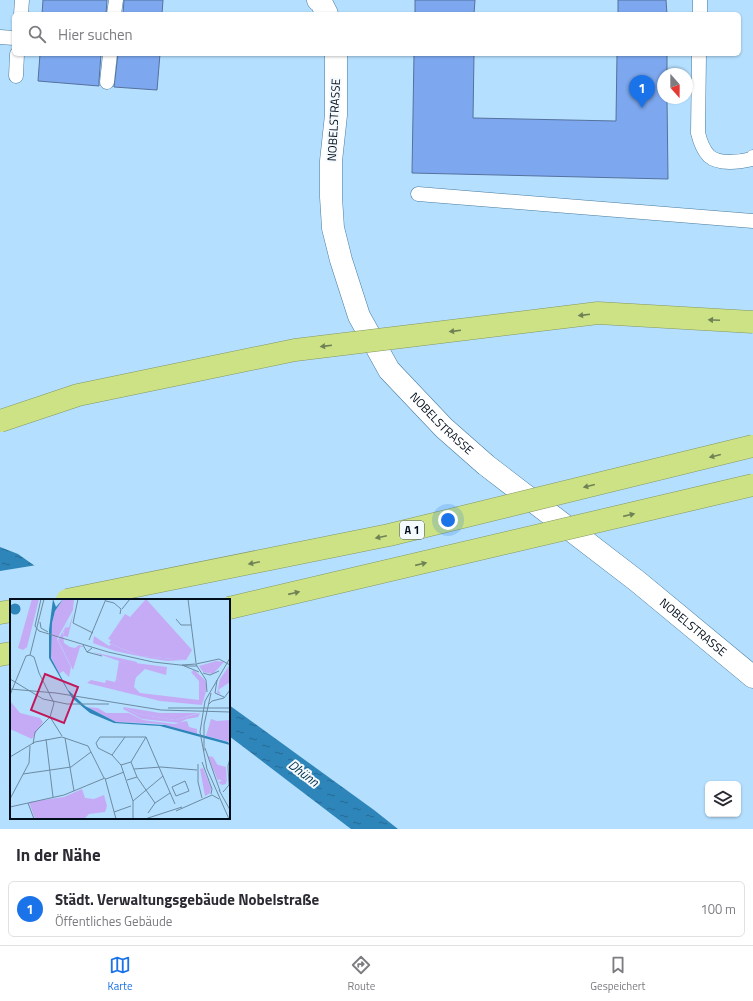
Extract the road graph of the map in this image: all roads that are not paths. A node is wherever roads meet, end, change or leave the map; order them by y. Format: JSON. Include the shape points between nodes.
{"nodes":[{"id":1,"x":22,"y":0,"type":"edge"},
{"id":2,"x":116,"y":0,"type":"edge"},
{"id":3,"x":700,"y":0,"type":"edge"},
{"id":4,"x":21,"y":12,"type":"edge"},
{"id":5,"x":114,"y":12,"type":"edge"},
{"id":6,"x":700,"y":12,"type":"edge"},
{"id":7,"x":0,"y":37,"type":"edge"},
{"id":8,"x":12,"y":38,"type":"edge"},
{"id":9,"x":18,"y":56,"type":"edge"},
{"id":10,"x":110,"y":56,"type":"edge"},
{"id":11,"x":336,"y":56,"type":"edge"},
{"id":12,"x":699,"y":56,"type":"edge"},
{"id":13,"x":16,"y":76,"type":"dead end"},
{"id":14,"x":108,"y":82,"type":"dead end"},
{"id":15,"x":753,"y":157,"type":"edge"},
{"id":16,"x":418,"y":194,"type":"dead end"},
{"id":17,"x":753,"y":221,"type":"edge"},
{"id":18,"x":753,"y":322,"type":"edge"},
{"id":19,"x":0,"y":421,"type":"edge"},
{"id":20,"x":753,"y":446,"type":"edge"},
{"id":21,"x":753,"y":485,"type":"edge"},
{"id":22,"x":72,"y":599,"type":"edge"},
{"id":23,"x":230,"y":608,"type":"edge"},
{"id":24,"x":10,"y":611,"type":"edge"},
{"id":25,"x":0,"y":613,"type":"edge"},
{"id":26,"x":10,"y":653,"type":"edge"},
{"id":27,"x":0,"y":655,"type":"edge"},
{"id":28,"x":753,"y":677,"type":"edge"}],
"edges":[{"from":1,"to":4,"type":"lane"},
{"from":2,"to":5,"type":"lane"},
{"from":3,"to":6,"type":"lane"},
{"from":7,"to":8,"type":"lane"},
{"from":9,"to":13,"type":"lane"},
{"from":10,"to":14,"type":"lane"},
{"from":11,"to":28,"type":"street","name":"NOBELSTRASSE","via":[[336,115],[331,160],[333,228],[359,316],[389,370],[444,428],[486,465],[637,581]]},
{"from":12,"to":15,"type":"lane","via":[[698,133],[702,146],[709,156],[717,160],[738,163]]},
{"from":16,"to":17,"type":"lane"},
{"from":18,"to":19,"type":"highway","one_way":true,"bridge":true,"via":[[598,313],[295,350],[78,395]]},
{"from":20,"to":22,"type":"highway","number":"A 1","one_way":true,"bridge":true,"via":[[389,535]]},
{"from":23,"to":21,"type":"highway","one_way":true,"bridge":true},
{"from":24,"to":25,"type":"highway"},
{"from":26,"to":27,"type":"highway"}]}
